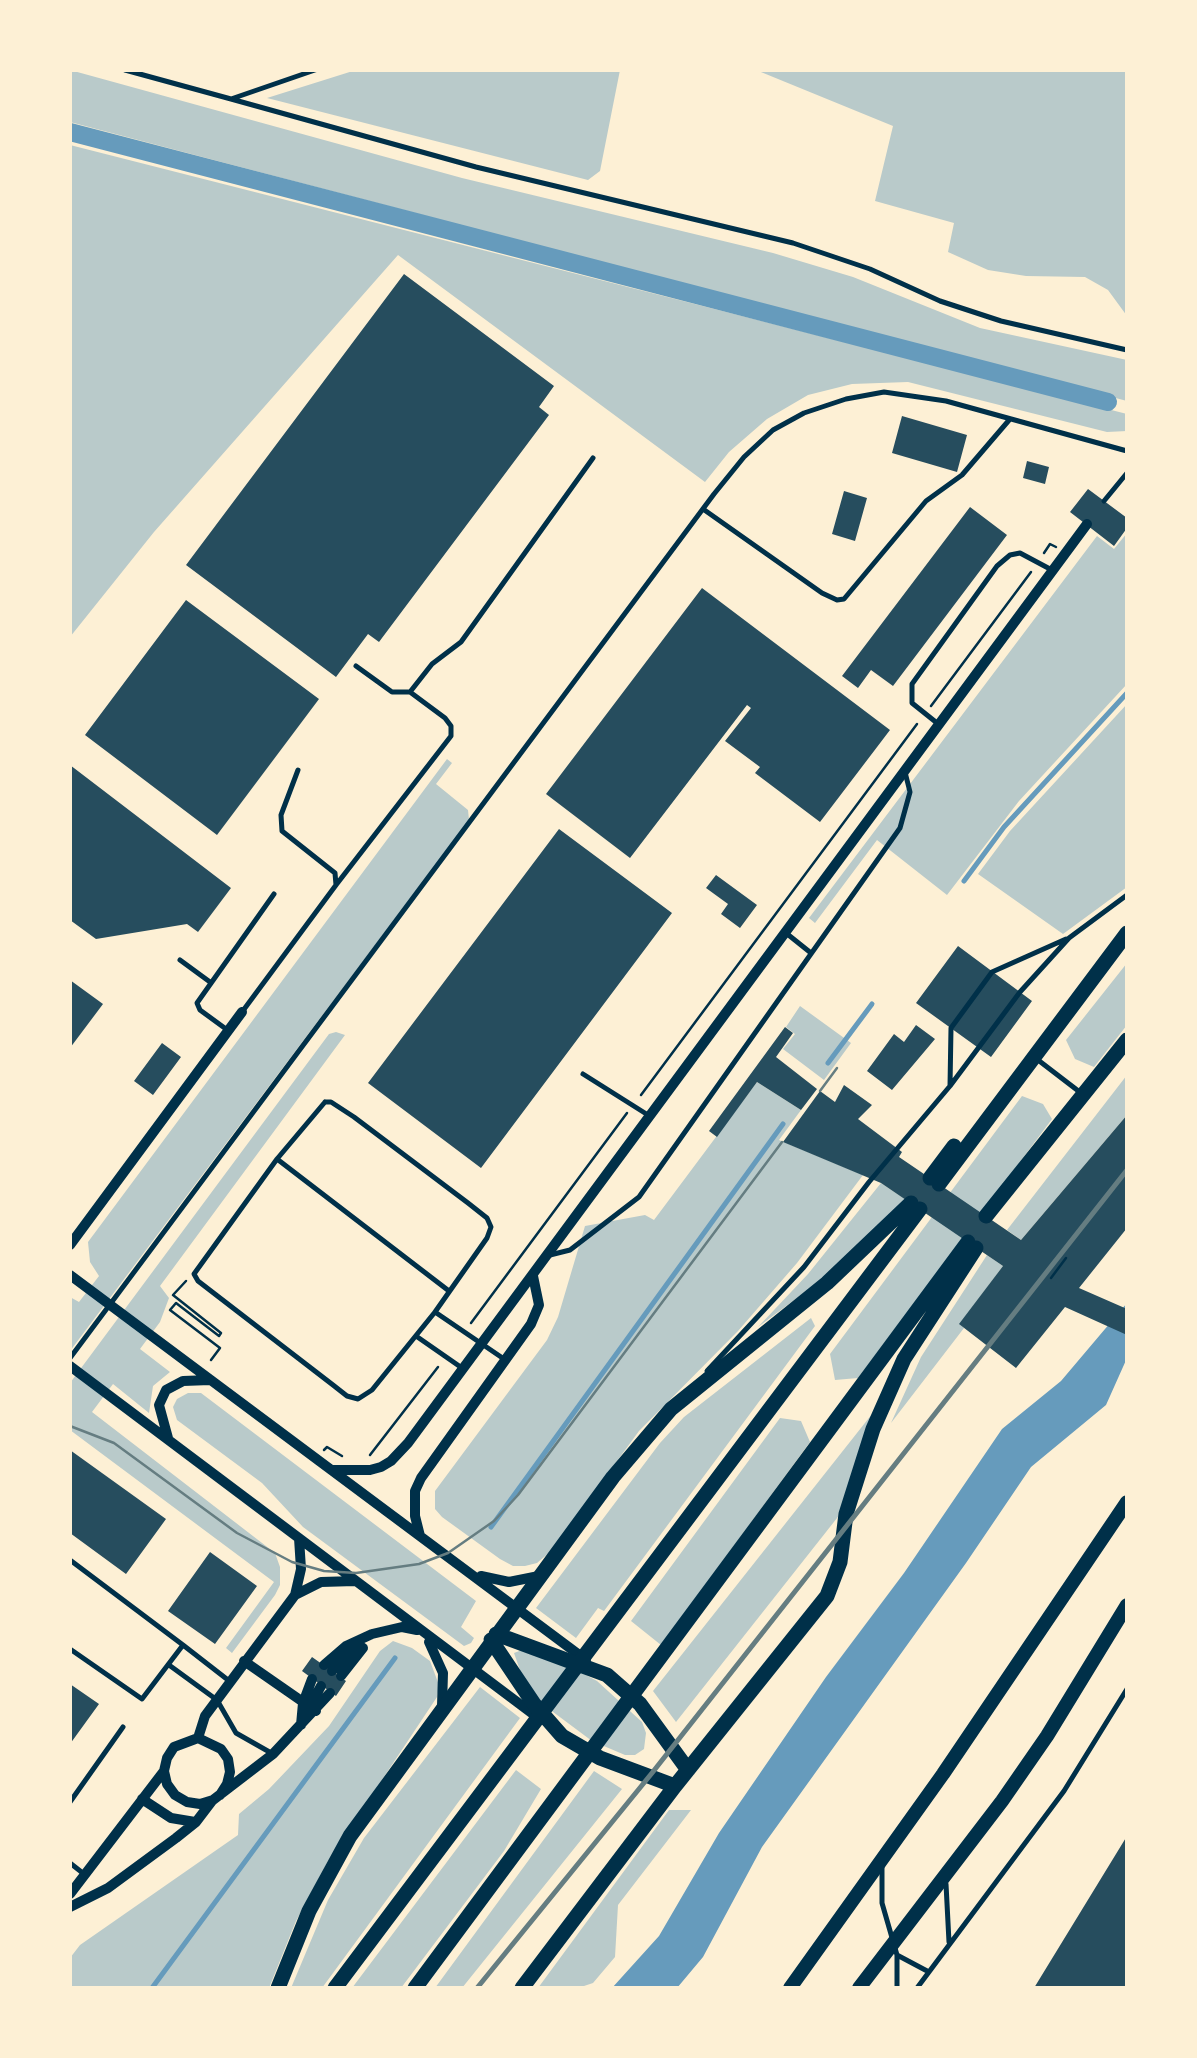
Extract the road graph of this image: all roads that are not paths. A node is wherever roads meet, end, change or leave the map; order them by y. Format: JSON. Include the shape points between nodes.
{"nodes":[{"id":1,"x":125,"y":70,"type":"edge"},
{"id":2,"x":315,"y":70,"type":"edge"},
{"id":3,"x":231,"y":99,"type":"junction"},
{"id":4,"x":1127,"y":350,"type":"edge"},
{"id":5,"x":1010,"y":419,"type":"junction"},
{"id":6,"x":1127,"y":451,"type":"edge"},
{"id":7,"x":593,"y":458,"type":"dead end"},
{"id":8,"x":1127,"y":473,"type":"edge"},
{"id":9,"x":1104,"y":501,"type":"dead end"},
{"id":10,"x":703,"y":509,"type":"junction"},
{"id":11,"x":1086,"y":524,"type":"dead end"},
{"id":12,"x":1052,"y":571,"type":"junction"},
{"id":13,"x":356,"y":666,"type":"dead end"},
{"id":14,"x":410,"y":692,"type":"junction"},
{"id":15,"x":940,"y":725,"type":"junction"},
{"id":16,"x":298,"y":770,"type":"dead end"},
{"id":17,"x":905,"y":772,"type":"junction"},
{"id":18,"x":336,"y":886,"type":"junction"},
{"id":19,"x":274,"y":894,"type":"dead end"},
{"id":20,"x":1127,"y":895,"type":"edge"},
{"id":21,"x":786,"y":933,"type":"junction"},
{"id":22,"x":1127,"y":933,"type":"edge"},
{"id":23,"x":1069,"y":938,"type":"junction"},
{"id":24,"x":811,"y":953,"type":"junction"},
{"id":25,"x":180,"y":960,"type":"dead end"},
{"id":26,"x":210,"y":982,"type":"junction"},
{"id":27,"x":242,"y":1012,"type":"joint"},
{"id":28,"x":229,"y":1030,"type":"junction"},
{"id":29,"x":1127,"y":1040,"type":"edge"},
{"id":30,"x":1033,"y":1056,"type":"junction"},
{"id":31,"x":583,"y":1074,"type":"dead end"},
{"id":32,"x":950,"y":1086,"type":"junction"},
{"id":33,"x":1084,"y":1095,"type":"junction"},
{"id":34,"x":650,"y":1116,"type":"junction"},
{"id":35,"x":277,"y":1159,"type":"junction"},
{"id":36,"x":935,"y":1181,"type":"dead end"},
{"id":37,"x":990,"y":1219,"type":"dead end"},
{"id":38,"x":70,"y":1245,"type":"edge"},
{"id":39,"x":547,"y":1256,"type":"junction"},
{"id":40,"x":70,"y":1275,"type":"edge"},
{"id":41,"x":532,"y":1276,"type":"junction"},
{"id":42,"x":450,"y":1290,"type":"junction"},
{"id":43,"x":435,"y":1312,"type":"junction"},
{"id":44,"x":416,"y":1336,"type":"junction"},
{"id":45,"x":480,"y":1343,"type":"junction"},
{"id":46,"x":70,"y":1358,"type":"edge"},
{"id":47,"x":506,"y":1361,"type":"junction"},
{"id":48,"x":70,"y":1366,"type":"edge"},
{"id":49,"x":462,"y":1368,"type":"junction"},
{"id":50,"x":210,"y":1380,"type":"junction"},
{"id":51,"x":680,"y":1402,"type":"junction"},
{"id":52,"x":169,"y":1439,"type":"junction"},
{"id":53,"x":332,"y":1470,"type":"junction"},
{"id":54,"x":1127,"y":1502,"type":"edge"},
{"id":55,"x":420,"y":1536,"type":"junction"},
{"id":56,"x":299,"y":1538,"type":"junction"},
{"id":57,"x":70,"y":1560,"type":"edge"},
{"id":58,"x":464,"y":1568,"type":"junction"},
{"id":59,"x":539,"y":1576,"type":"junction"},
{"id":60,"x":355,"y":1581,"type":"junction"},
{"id":61,"x":294,"y":1595,"type":"junction"},
{"id":62,"x":1127,"y":1604,"type":"edge"},
{"id":63,"x":516,"y":1607,"type":"junction"},
{"id":64,"x":421,"y":1631,"type":"junction"},
{"id":65,"x":372,"y":1634,"type":"junction"},
{"id":66,"x":494,"y":1637,"type":"junction"},
{"id":67,"x":183,"y":1645,"type":"junction"},
{"id":68,"x":70,"y":1649,"type":"edge"},
{"id":69,"x":244,"y":1661,"type":"junction"},
{"id":70,"x":169,"y":1665,"type":"junction"},
{"id":71,"x":470,"y":1669,"type":"junction"},
{"id":72,"x":607,"y":1676,"type":"junction"},
{"id":73,"x":230,"y":1681,"type":"junction"},
{"id":74,"x":321,"y":1686,"type":"dead end"},
{"id":75,"x":1127,"y":1689,"type":"edge"},
{"id":76,"x":217,"y":1700,"type":"junction"},
{"id":77,"x":309,"y":1707,"type":"junction"},
{"id":78,"x":442,"y":1707,"type":"junction"},
{"id":79,"x":123,"y":1727,"type":"dead end"},
{"id":80,"x":562,"y":1736,"type":"junction"},
{"id":81,"x":198,"y":1738,"type":"junction"},
{"id":82,"x":273,"y":1754,"type":"junction"},
{"id":83,"x":688,"y":1770,"type":"junction"},
{"id":84,"x":164,"y":1772,"type":"junction"},
{"id":85,"x":675,"y":1786,"type":"junction"},
{"id":86,"x":216,"y":1797,"type":"junction"},
{"id":87,"x":142,"y":1799,"type":"junction"},
{"id":88,"x":70,"y":1802,"type":"edge"},
{"id":89,"x":196,"y":1822,"type":"junction"},
{"id":90,"x":882,"y":1862,"type":"junction"},
{"id":91,"x":70,"y":1863,"type":"edge"},
{"id":92,"x":946,"y":1874,"type":"junction"},
{"id":93,"x":86,"y":1876,"type":"junction"},
{"id":94,"x":70,"y":1894,"type":"edge"},
{"id":95,"x":70,"y":1906,"type":"edge"},
{"id":96,"x":949,"y":1946,"type":"junction"},
{"id":97,"x":895,"y":1949,"type":"junction"},
{"id":98,"x":929,"y":1972,"type":"junction"},
{"id":99,"x":278,"y":1988,"type":"edge"},
{"id":100,"x":336,"y":1988,"type":"edge"},
{"id":101,"x":415,"y":1988,"type":"edge"},
{"id":102,"x":522,"y":1988,"type":"edge"},
{"id":103,"x":790,"y":1988,"type":"edge"},
{"id":104,"x":859,"y":1988,"type":"edge"},
{"id":105,"x":897,"y":1988,"type":"edge"},
{"id":106,"x":917,"y":1988,"type":"edge"}],
"edges":[{"from":1,"to":3,"type":"lane"},
{"from":2,"to":3,"type":"lane"},
{"from":3,"to":4,"type":"lane","via":[[476,167],[794,243],[1001,321]]},
{"from":5,"to":6,"type":"lane"},
{"from":5,"to":10,"type":"lane","via":[[910,394],[846,399],[773,430]]},
{"from":5,"to":10,"type":"lane","via":[[969,468],[926,501],[844,599],[822,593]]},
{"from":7,"to":14,"type":"lane","via":[[460,642]]},
{"from":8,"to":9,"type":"lane"},
{"from":10,"to":46,"type":"lane"},
{"from":11,"to":12,"type":"street"},
{"from":12,"to":15,"type":"street"},
{"from":12,"to":15,"type":"lane","via":[[1020,554],[997,566],[912,684],[910,696]]},
{"from":13,"to":14,"type":"lane","via":[[392,692]]},
{"from":14,"to":18,"type":"lane","via":[[444,718],[451,736]]},
{"from":15,"to":17,"type":"street"},
{"from":16,"to":18,"type":"lane","via":[[282,830],[335,873]]},
{"from":17,"to":21,"type":"street"},
{"from":17,"to":24,"type":"lane","via":[[910,792],[900,828]]},
{"from":18,"to":27,"type":"lane"},
{"from":19,"to":26,"type":"lane"},
{"from":20,"to":23,"type":"lane"},
{"from":21,"to":24,"type":"lane"},
{"from":21,"to":34,"type":"street"},
{"from":22,"to":30,"type":"main road"},
{"from":23,"to":32,"type":"lane"},
{"from":23,"to":32,"type":"lane","via":[[992,972],[951,1028]]},
{"from":24,"to":39,"type":"lane","via":[[639,1197],[570,1250]]},
{"from":25,"to":26,"type":"lane"},
{"from":26,"to":28,"type":"lane","via":[[197,1003]]},
{"from":27,"to":28,"type":"street"},
{"from":28,"to":38,"type":"street"},
{"from":29,"to":33,"type":"main road"},
{"from":30,"to":33,"type":"lane"},
{"from":30,"to":36,"type":"main road","via":[[987,1117],[958,1140]]},
{"from":31,"to":34,"type":"lane"},
{"from":32,"to":51,"type":"lane","via":[[804,1266]]},
{"from":33,"to":37,"type":"main road"},
{"from":34,"to":39,"type":"street"},
{"from":35,"to":42,"type":"lane"},
{"from":35,"to":42,"type":"lane","via":[[324,1102],[331,1102],[468,1202],[491,1227]]},
{"from":35,"to":44,"type":"lane","via":[[194,1272],[198,1281],[352,1398],[372,1390]]},
{"from":39,"to":41,"type":"street"},
{"from":40,"to":50,"type":"street"},
{"from":41,"to":45,"type":"street"},
{"from":41,"to":47,"type":"street","via":[[539,1305]]},
{"from":42,"to":43,"type":"lane"},
{"from":43,"to":44,"type":"lane"},
{"from":43,"to":45,"type":"lane"},
{"from":44,"to":49,"type":"lane"},
{"from":45,"to":47,"type":"lane"},
{"from":45,"to":49,"type":"street"},
{"from":47,"to":55,"type":"street","via":[[421,1478],[414,1500]]},
{"from":48,"to":52,"type":"street"},
{"from":49,"to":53,"type":"street","via":[[391,1462],[370,1470]]},
{"from":50,"to":52,"type":"street","via":[[183,1381],[166,1390],[159,1405]]},
{"from":50,"to":53,"type":"street"},
{"from":51,"to":59,"type":"main road","via":[[631,1454]]},
{"from":51,"to":100,"type":"main road","via":[[916,1206]]},
{"from":52,"to":56,"type":"street"},
{"from":53,"to":55,"type":"street"},
{"from":54,"to":90,"type":"main road"},
{"from":55,"to":58,"type":"street"},
{"from":56,"to":60,"type":"street"},
{"from":56,"to":61,"type":"street"},
{"from":57,"to":67,"type":"lane"},
{"from":58,"to":59,"type":"street","via":[[510,1582]]},
{"from":58,"to":63,"type":"street"},
{"from":59,"to":63,"type":"main road"},
{"from":60,"to":61,"type":"street","via":[[321,1582]]},
{"from":60,"to":64,"type":"street"},
{"from":61,"to":69,"type":"street"},
{"from":62,"to":92,"type":"main road","via":[[1046,1736]]},
{"from":63,"to":66,"type":"main road"},
{"from":63,"to":72,"type":"street"},
{"from":64,"to":65,"type":"street","via":[[402,1627]]},
{"from":64,"to":71,"type":"street"},
{"from":64,"to":78,"type":"street","via":[[443,1672]]},
{"from":65,"to":65,"type":"street","via":[[346,1646],[332,1671]]},
{"from":66,"to":71,"type":"main road"},
{"from":66,"to":72,"type":"main road"},
{"from":66,"to":80,"type":"main road"},
{"from":67,"to":70,"type":"lane"},
{"from":67,"to":73,"type":"lane"},
{"from":68,"to":70,"type":"lane","via":[[142,1699]]},
{"from":69,"to":73,"type":"street"},
{"from":69,"to":77,"type":"street"},
{"from":70,"to":76,"type":"lane"},
{"from":71,"to":78,"type":"main road"},
{"from":71,"to":80,"type":"street"},
{"from":72,"to":83,"type":"main road","via":[[640,1704]]},
{"from":73,"to":76,"type":"street"},
{"from":74,"to":77,"type":"street"},
{"from":75,"to":96,"type":"lane","via":[[1072,1780]]},
{"from":76,"to":81,"type":"street"},
{"from":76,"to":82,"type":"lane","via":[[236,1734]]},
{"from":77,"to":82,"type":"street","via":[[301,1726]]},
{"from":78,"to":99,"type":"main road","via":[[327,1874]]},
{"from":79,"to":88,"type":"lane"},
{"from":80,"to":85,"type":"main road"},
{"from":81,"to":84,"type":"street","via":[[174,1747]]},
{"from":81,"to":86,"type":"street","via":[[228,1759],[227,1784]]},
{"from":82,"to":86,"type":"street"},
{"from":83,"to":85,"type":"main road"},
{"from":83,"to":101,"type":"main road","via":[[827,1596],[873,1429],[904,1359],[972,1245]]},
{"from":84,"to":86,"type":"street","via":[[175,1795],[187,1802]]},
{"from":84,"to":87,"type":"street"},
{"from":85,"to":102,"type":"main road"},
{"from":86,"to":89,"type":"street"},
{"from":87,"to":89,"type":"street","via":[[171,1818]]},
{"from":87,"to":93,"type":"street"},
{"from":89,"to":95,"type":"street","via":[[108,1888]]},
{"from":90,"to":97,"type":"lane","via":[[882,1903]]},
{"from":90,"to":103,"type":"main road"},
{"from":91,"to":93,"type":"lane"},
{"from":92,"to":96,"type":"lane"},
{"from":92,"to":97,"type":"main road"},
{"from":93,"to":94,"type":"street"},
{"from":96,"to":98,"type":"lane"},
{"from":97,"to":98,"type":"lane"},
{"from":97,"to":104,"type":"main road"},
{"from":97,"to":105,"type":"lane"},
{"from":98,"to":106,"type":"lane"}]}
